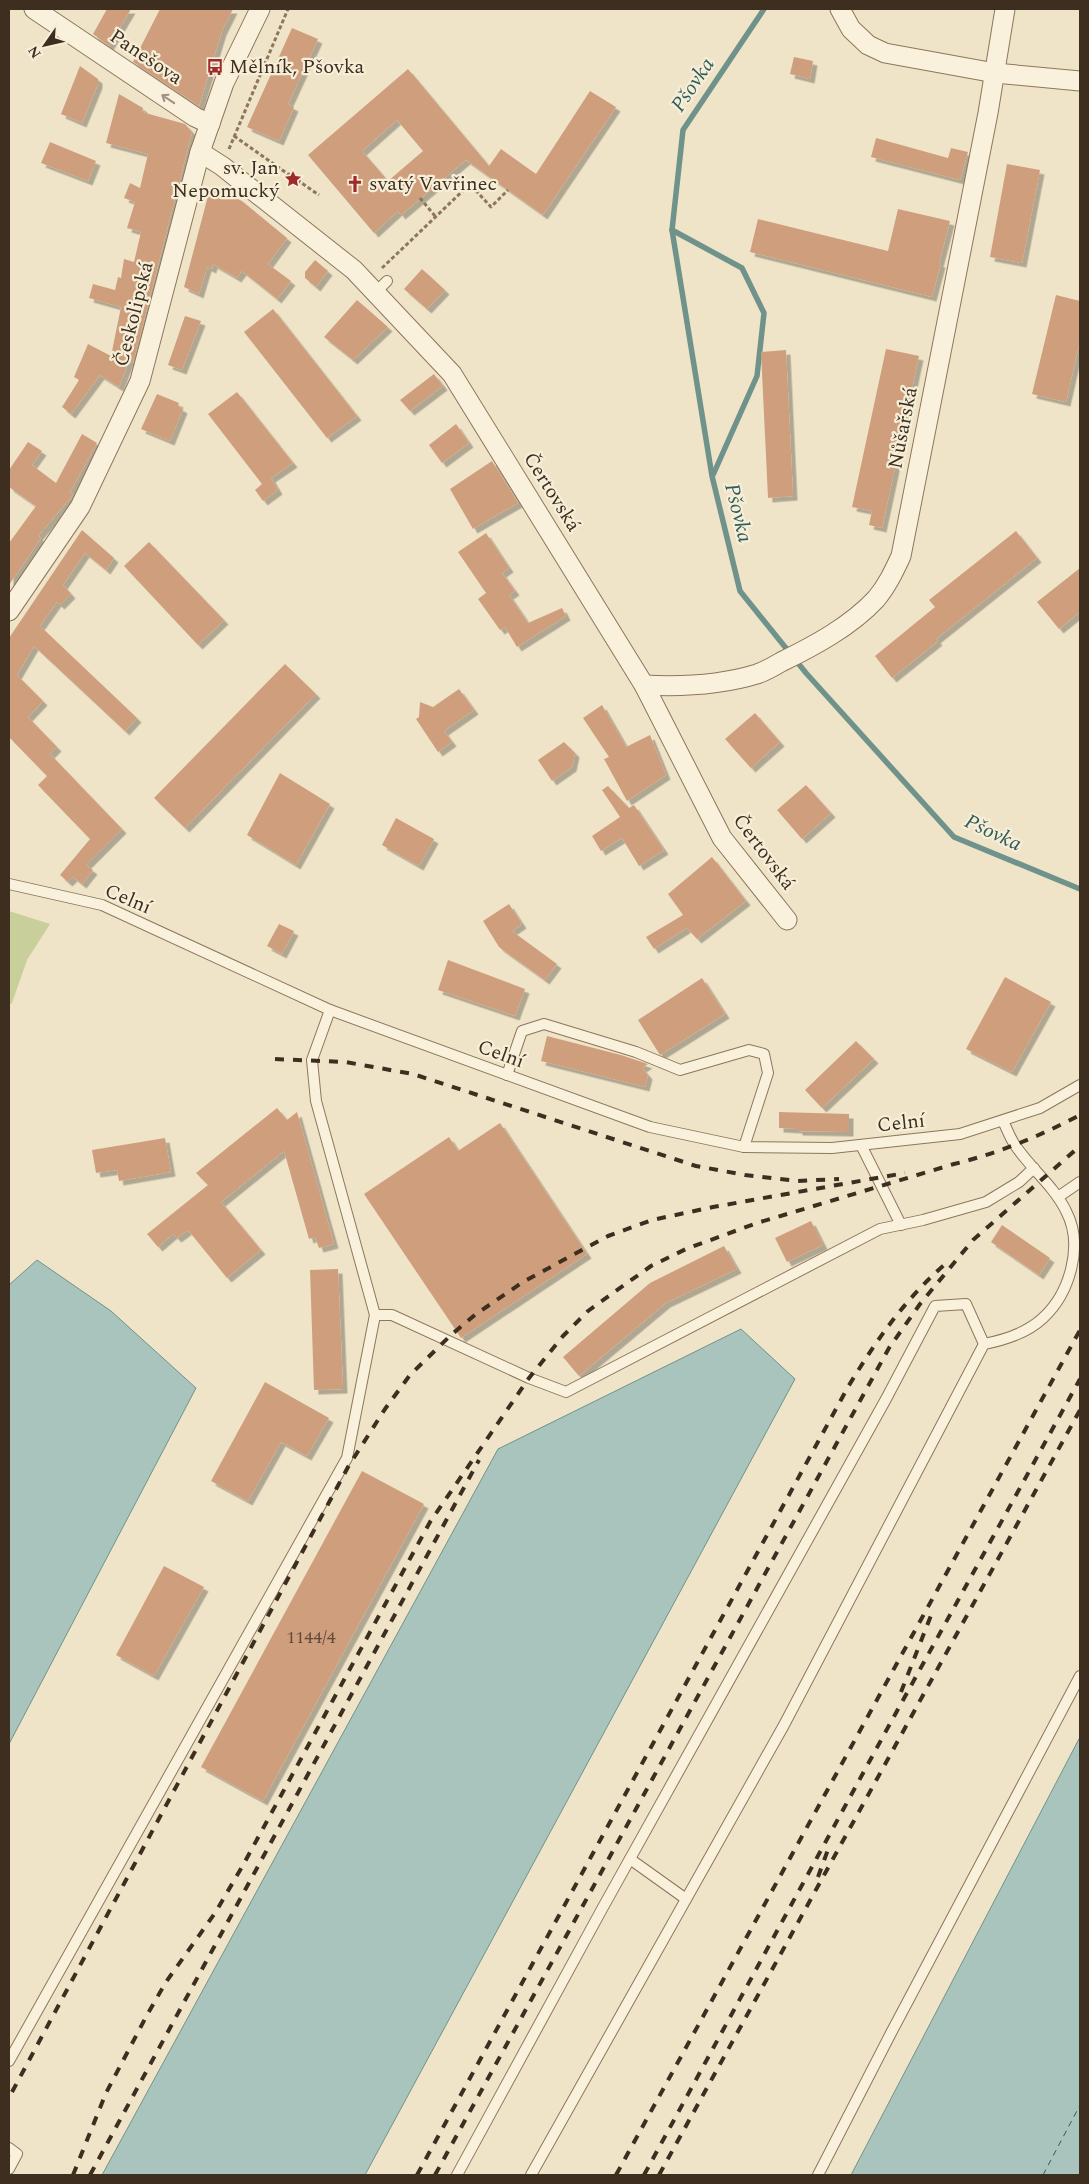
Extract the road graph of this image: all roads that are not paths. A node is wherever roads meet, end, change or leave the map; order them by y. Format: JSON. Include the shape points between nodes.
{"nodes":[{"id":1,"x":34,"y":9,"type":"edge"},
{"id":2,"x":260,"y":9,"type":"edge"},
{"id":3,"x":840,"y":9,"type":"edge"},
{"id":4,"x":1004,"y":9,"type":"edge"},
{"id":5,"x":994,"y":73,"type":"junction"},
{"id":6,"x":1080,"y":81,"type":"edge"},
{"id":7,"x":210,"y":124,"type":"junction"},
{"id":8,"x":200,"y":152,"type":"junction"},
{"id":9,"x":9,"y":611,"type":"edge"},
{"id":10,"x":644,"y":685,"type":"junction"},
{"id":11,"x":9,"y":884,"type":"edge"},
{"id":12,"x":788,"y":920,"type":"dead end"},
{"id":13,"x":330,"y":1010,"type":"junction"},
{"id":14,"x":507,"y":1075,"type":"junction"},
{"id":15,"x":1080,"y":1085,"type":"edge"},
{"id":16,"x":1003,"y":1121,"type":"junction"},
{"id":17,"x":861,"y":1145,"type":"junction"},
{"id":18,"x":744,"y":1147,"type":"junction"},
{"id":19,"x":1034,"y":1168,"type":"junction"},
{"id":20,"x":1080,"y":1182,"type":"edge"},
{"id":21,"x":1058,"y":1197,"type":"junction"},
{"id":22,"x":901,"y":1224,"type":"junction"},
{"id":23,"x":375,"y":1315,"type":"junction"},
{"id":24,"x":984,"y":1344,"type":"junction"},
{"id":25,"x":1080,"y":1676,"type":"edge"},
{"id":26,"x":630,"y":1859,"type":"junction"},
{"id":27,"x":686,"y":1899,"type":"junction"},
{"id":28,"x":9,"y":2061,"type":"edge"},
{"id":29,"x":9,"y":2148,"type":"edge"},
{"id":30,"x":9,"y":2169,"type":"edge"},
{"id":31,"x":457,"y":2175,"type":"edge"},
{"id":32,"x":531,"y":2175,"type":"edge"},
{"id":33,"x":818,"y":2175,"type":"edge"}],
"edges":[{"from":7,"to":1,"type":"street","name":"Panešova","one_way":true},
{"from":2,"to":7,"type":"street","name":"Českolipská","via":[[224,84]]},
{"from":3,"to":5,"type":"street","via":[[852,29],[868,45],[885,53]]},
{"from":4,"to":5,"type":"street","name":"Nůšařská"},
{"from":5,"to":6,"type":"street"},
{"from":5,"to":10,"type":"street","name":"Nůšařská","via":[[901,556],[892,577],[876,599],[841,627],[806,650],[758,674],[679,687]]},
{"from":7,"to":8,"type":"street","name":"Českolipská"},
{"from":8,"to":9,"type":"street","name":"Českolipská","via":[[140,381],[80,507]]},
{"from":8,"to":10,"type":"street","name":"Čertovská","via":[[354,270],[381,287],[452,374]]},
{"from":10,"to":12,"type":"street","name":"Čertovská","via":[[722,838]]},
{"from":11,"to":13,"type":"lane","name":"Celní","via":[[102,905]]},
{"from":13,"to":14,"type":"lane","name":"Celní"},
{"from":13,"to":23,"type":"lane","via":[[312,1060],[316,1102]]},
{"from":14,"to":18,"type":"lane","name":"Celní","via":[[650,1127]]},
{"from":14,"to":18,"type":"lane","via":[[522,1032],[544,1024],[636,1052],[680,1070],[749,1050],[764,1054],[768,1073]]},
{"from":15,"to":16,"type":"lane","name":"Celní","via":[[1040,1108]]},
{"from":16,"to":17,"type":"lane","name":"Celní","via":[[960,1134]]},
{"from":16,"to":19,"type":"lane","via":[[1015,1145]]},
{"from":17,"to":18,"type":"lane","name":"Celní","via":[[832,1148]]},
{"from":17,"to":22,"type":"lane"},
{"from":19,"to":21,"type":"lane"},
{"from":19,"to":22,"type":"lane","via":[[1019,1182],[986,1202]]},
{"from":20,"to":21,"type":"lane"},
{"from":21,"to":24,"type":"lane","via":[[1071,1220],[1075,1243],[1072,1266],[1060,1297],[1042,1319],[1009,1339]]},
{"from":22,"to":23,"type":"lane","via":[[880,1228],[566,1392],[528,1378],[392,1315]]},
{"from":23,"to":28,"type":"lane","via":[[347,1458]]},
{"from":24,"to":26,"type":"lane","via":[[966,1304],[935,1306]]},
{"from":24,"to":27,"type":"lane","via":[[784,1725]]},
{"from":25,"to":33,"type":"lane"},
{"from":26,"to":27,"type":"lane"},
{"from":26,"to":31,"type":"lane"},
{"from":27,"to":32,"type":"lane"},
{"from":29,"to":30,"type":"lane","via":[[17,2154]]}]}
